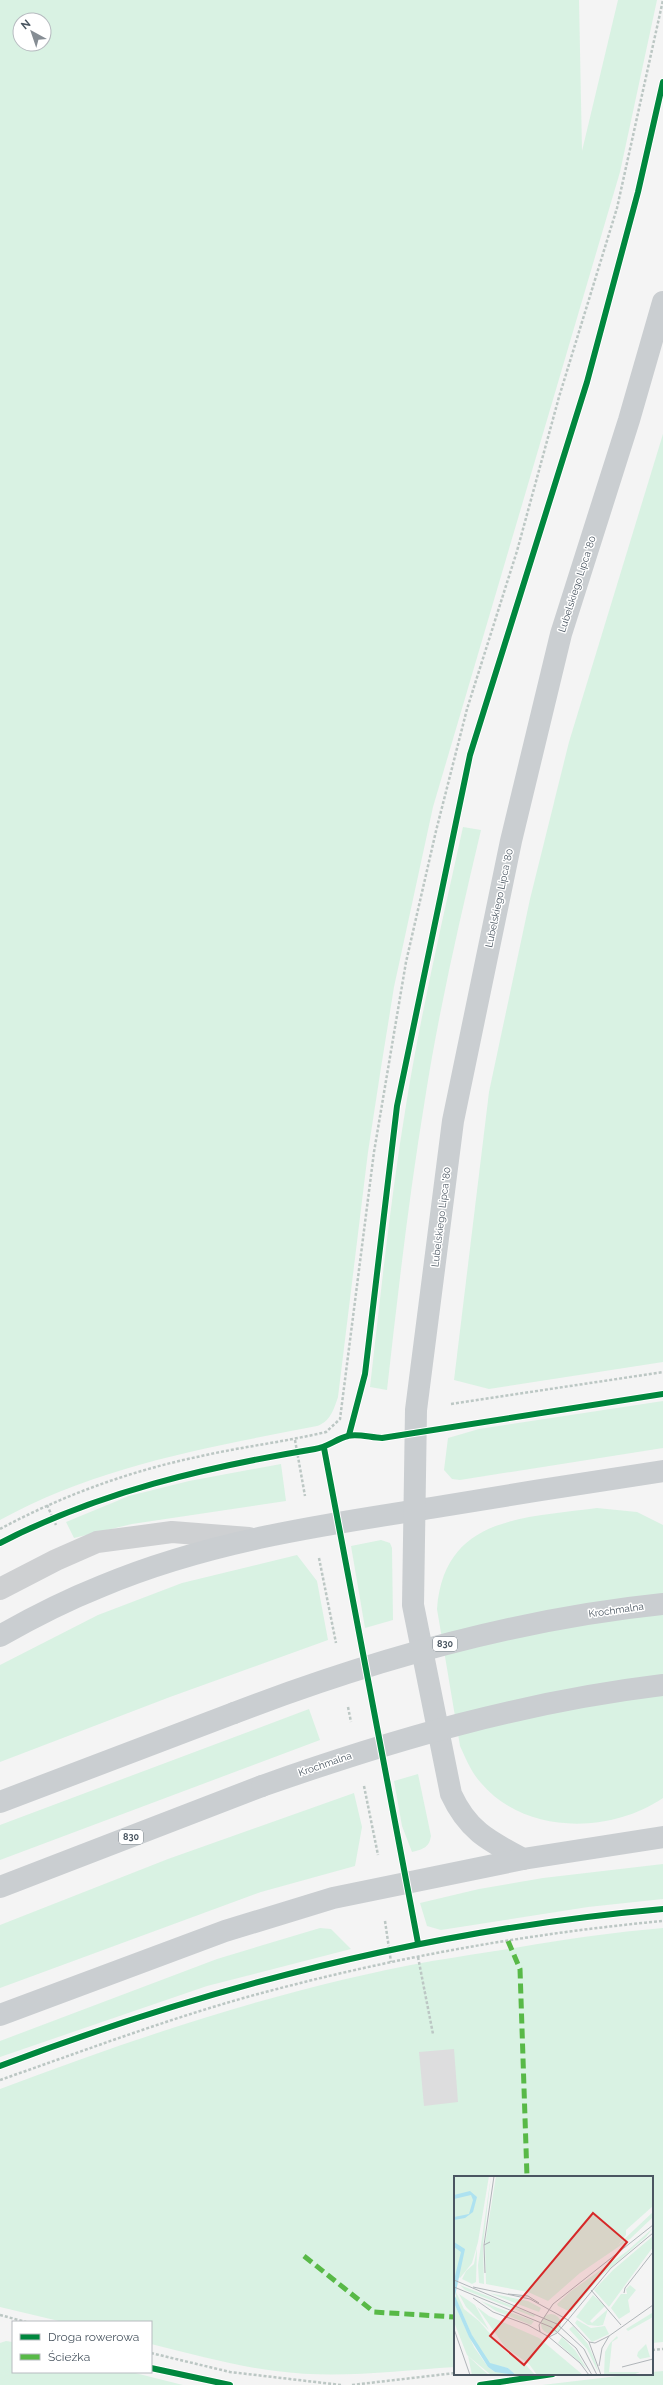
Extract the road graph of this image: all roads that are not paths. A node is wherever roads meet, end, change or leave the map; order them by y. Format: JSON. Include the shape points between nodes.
{"nodes":[{"id":1,"x":663,"y":302,"type":"edge"},
{"id":2,"x":663,"y":1471,"type":"edge"},
{"id":3,"x":414,"y":1510,"type":"junction"},
{"id":4,"x":260,"y":1539,"type":"junction"},
{"id":5,"x":0,"y":1589,"type":"edge"},
{"id":6,"x":663,"y":1604,"type":"edge"},
{"id":7,"x":0,"y":1636,"type":"edge"},
{"id":8,"x":663,"y":1685,"type":"edge"},
{"id":9,"x":0,"y":1802,"type":"edge"},
{"id":10,"x":663,"y":1837,"type":"edge"},
{"id":11,"x":523,"y":1859,"type":"junction"},
{"id":12,"x":0,"y":1887,"type":"edge"},
{"id":13,"x":0,"y":2015,"type":"edge"}],
"edges":[{"from":1,"to":3,"type":"main road","name":"Lubelskiego Lipca '80","via":[[629,420],[561,634],[511,841],[453,1121],[416,1410]]},
{"from":2,"to":3,"type":"main road"},
{"from":3,"to":4,"type":"main road","via":[[338,1522]]},
{"from":3,"to":11,"type":"main road","name":"Lubelskiego Lipca '80","via":[[413,1605],[450,1794],[460,1813],[484,1838]]},
{"from":4,"to":5,"type":"lane","via":[[172,1532],[97,1542]]},
{"from":4,"to":7,"type":"main road","via":[[166,1563],[103,1585]]},
{"from":6,"to":9,"type":"main road","name":"Krochmalna","number":"830","bridge":true,"via":[[544,1621],[466,1639],[341,1675]]},
{"from":8,"to":12,"type":"main road","name":"Krochmalna","number":"830","bridge":true,"via":[[546,1703],[441,1728],[262,1786]]},
{"from":10,"to":11,"type":"main road"},
{"from":11,"to":13,"type":"main road","via":[[332,1898],[226,1932]]}]}
